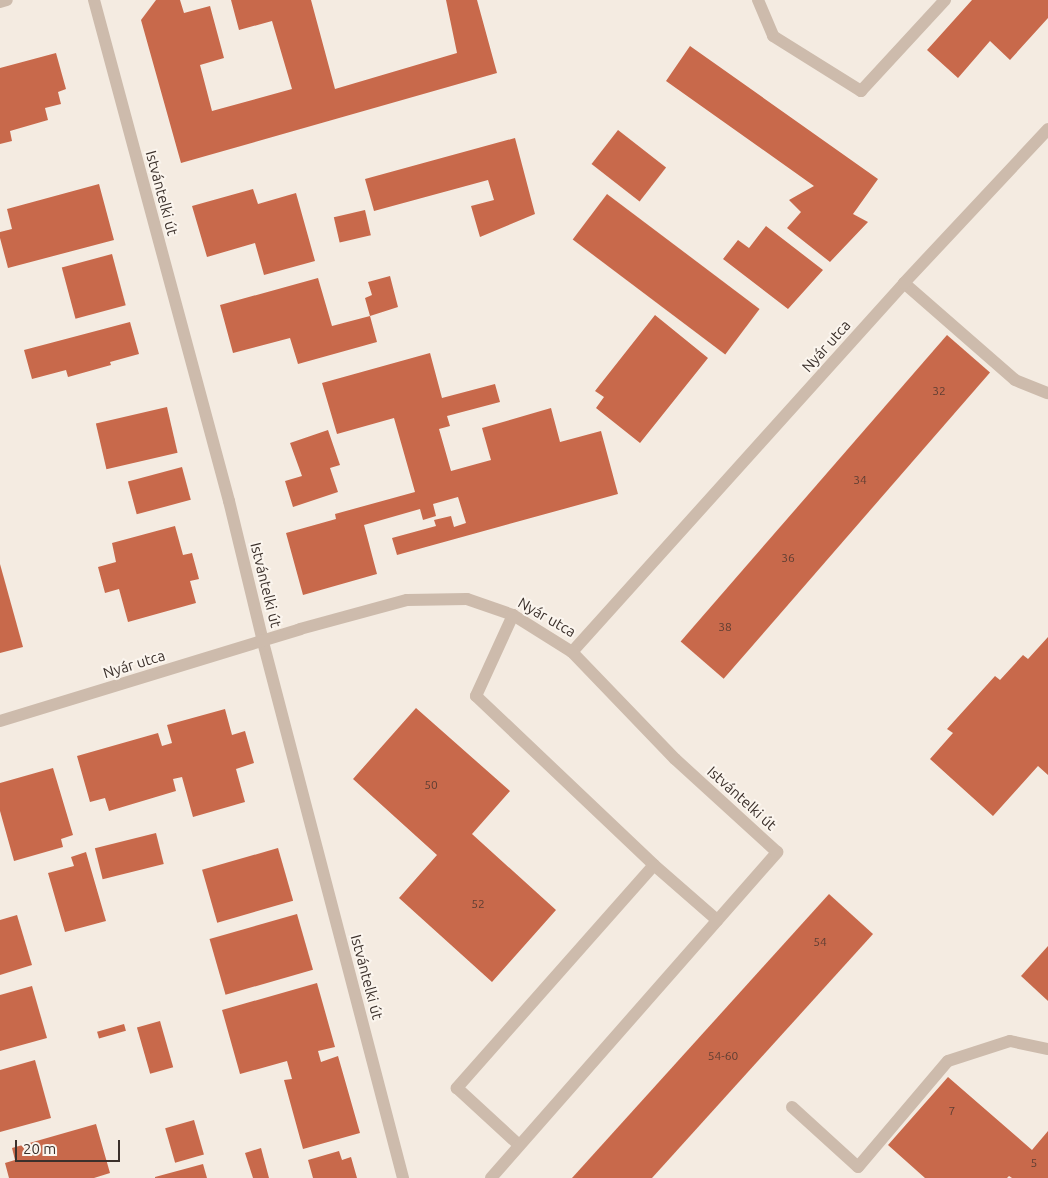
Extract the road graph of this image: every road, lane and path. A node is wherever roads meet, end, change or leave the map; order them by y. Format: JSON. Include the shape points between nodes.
{"nodes":[{"id":1,"x":7,"y":0,"type":"edge"},
{"id":2,"x":94,"y":0,"type":"edge"},
{"id":3,"x":758,"y":0,"type":"edge"},
{"id":4,"x":945,"y":0,"type":"edge"},
{"id":5,"x":0,"y":2,"type":"edge"},
{"id":6,"x":1048,"y":129,"type":"edge"},
{"id":7,"x":904,"y":284,"type":"junction"},
{"id":8,"x":1048,"y":393,"type":"edge"},
{"id":9,"x":513,"y":615,"type":"junction"},
{"id":10,"x":263,"y":642,"type":"junction"},
{"id":11,"x":572,"y":652,"type":"junction"},
{"id":12,"x":0,"y":721,"type":"edge"},
{"id":13,"x":654,"y":865,"type":"junction"},
{"id":14,"x":717,"y":920,"type":"junction"},
{"id":15,"x":1048,"y":1049,"type":"edge"},
{"id":16,"x":792,"y":1107,"type":"dead end"},
{"id":17,"x":519,"y":1146,"type":"junction"},
{"id":18,"x":403,"y":1178,"type":"edge"},
{"id":19,"x":491,"y":1178,"type":"edge"}],
"edges":[{"from":1,"to":5,"type":"street"},
{"from":2,"to":10,"type":"street","name":"Istvántelki út","via":[[226,491]]},
{"from":3,"to":4,"type":"street","via":[[773,36],[861,91]]},
{"from":6,"to":7,"type":"street","name":"Nyár utca"},
{"from":7,"to":8,"type":"street","via":[[1014,380]]},
{"from":7,"to":11,"type":"street","name":"Nyár utca"},
{"from":9,"to":10,"type":"street","name":"Nyár utca","via":[[467,599],[407,600]]},
{"from":9,"to":11,"type":"street","name":"Nyár utca"},
{"from":9,"to":13,"type":"street","via":[[476,696]]},
{"from":10,"to":12,"type":"street","name":"Nyár utca"},
{"from":10,"to":18,"type":"street","name":"Istvántelki út"},
{"from":11,"to":14,"type":"street","name":"Istvántelki út","via":[[675,759],[777,852]]},
{"from":13,"to":14,"type":"street"},
{"from":13,"to":17,"type":"street","via":[[457,1088]]},
{"from":14,"to":17,"type":"street","name":"Istvántelki út"},
{"from":15,"to":16,"type":"street","via":[[1010,1041],[948,1061],[858,1166]]},
{"from":17,"to":19,"type":"street","name":"Istvántelki út"}]}
